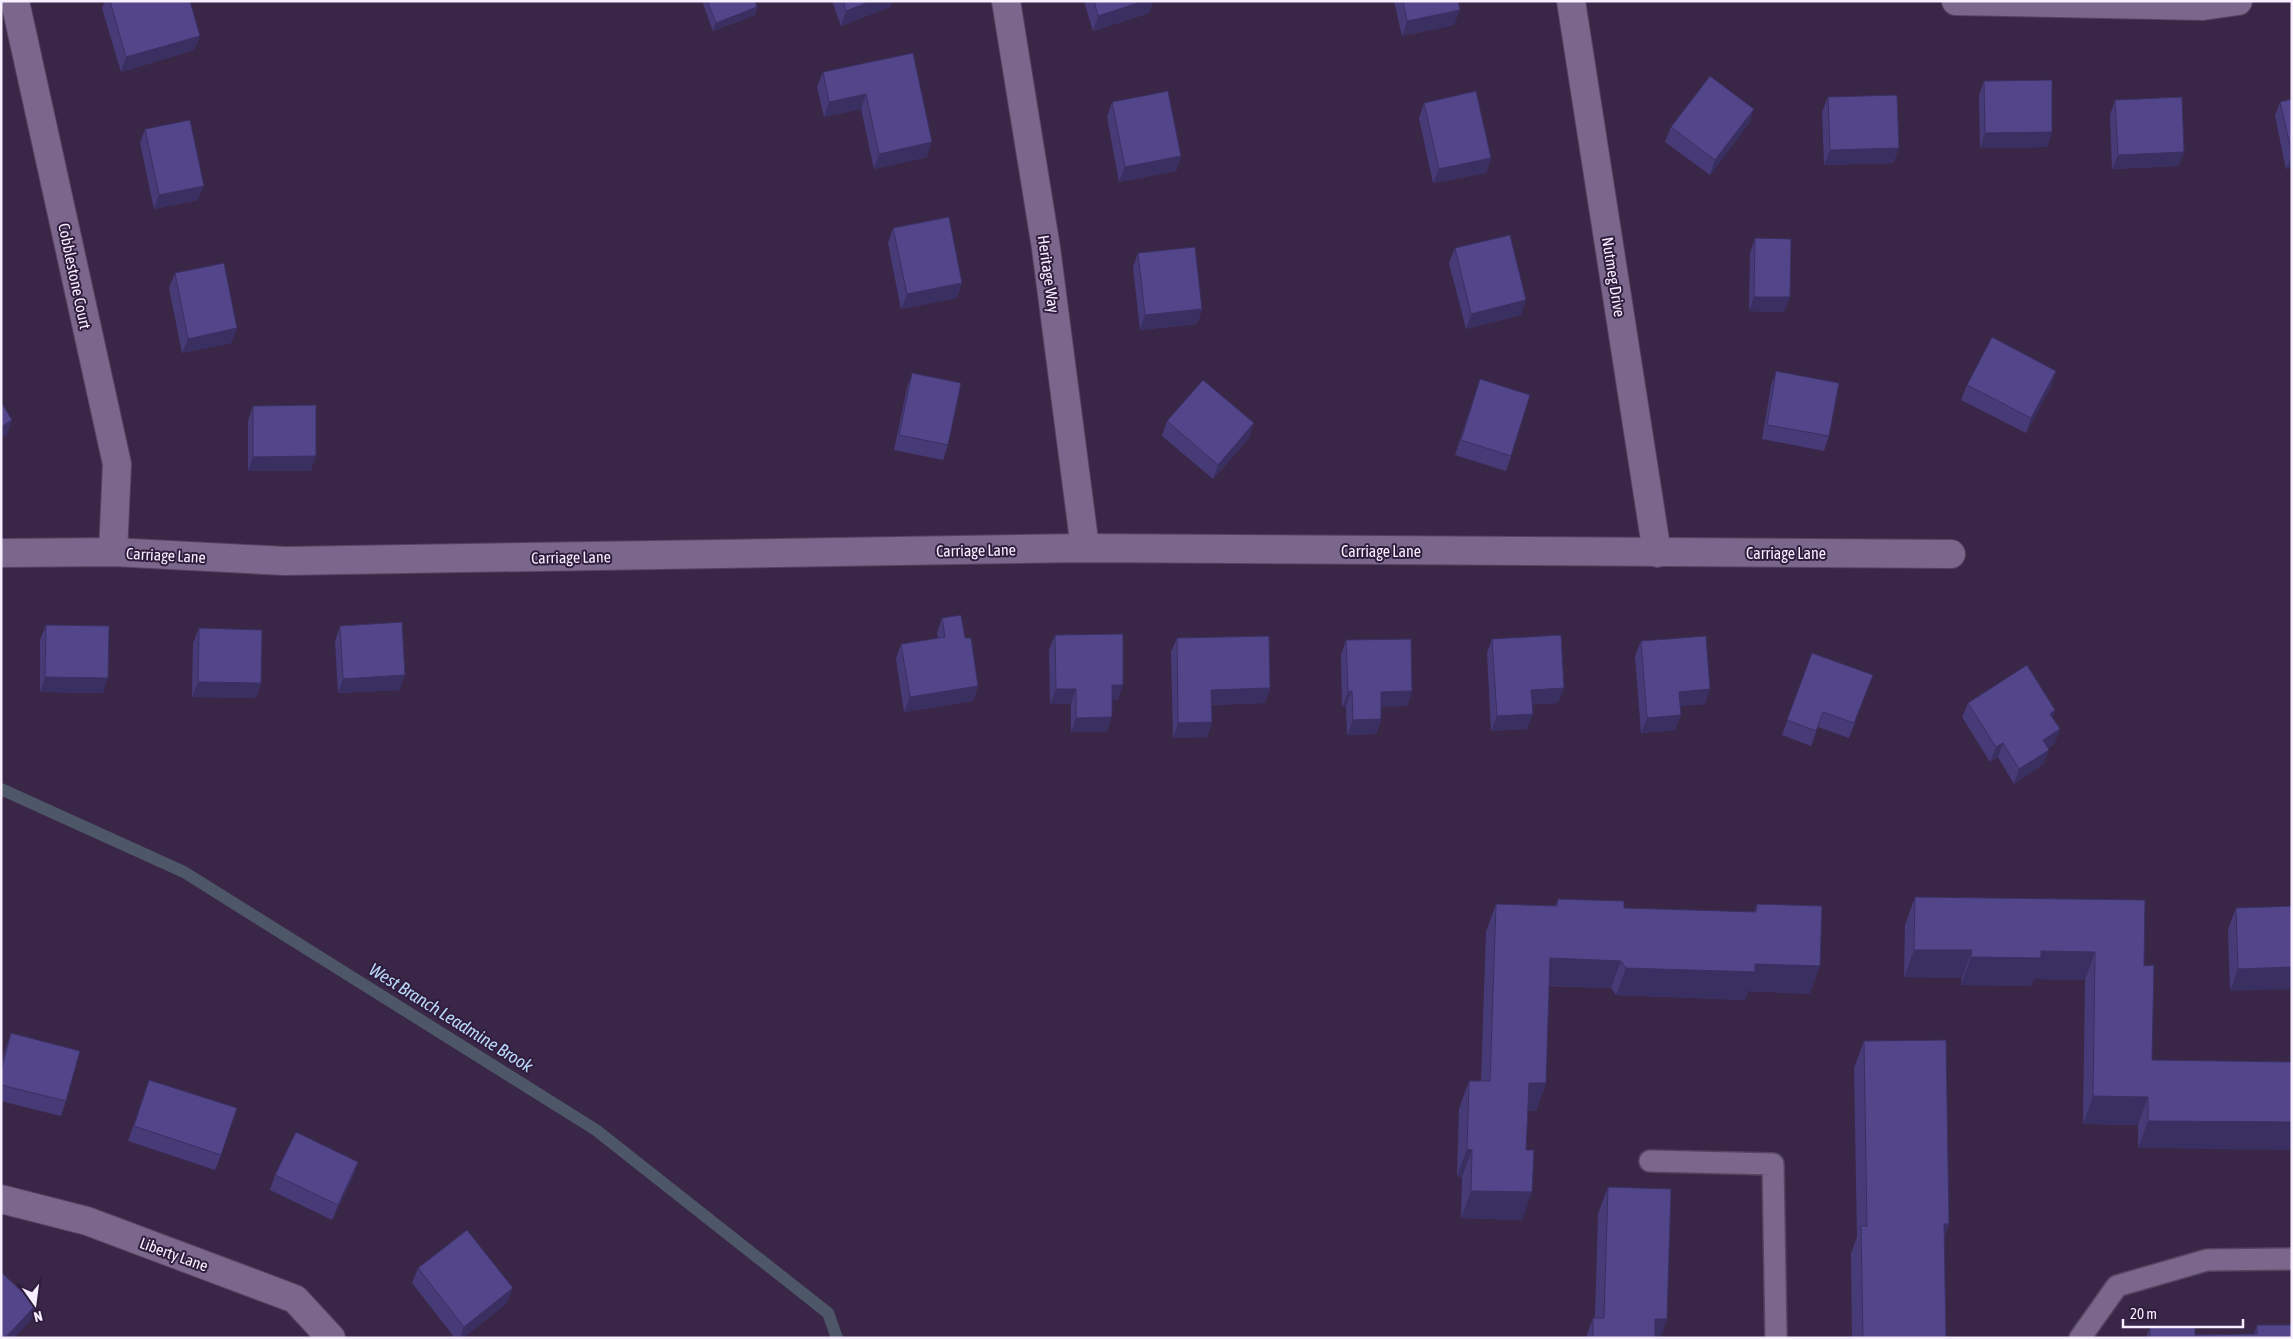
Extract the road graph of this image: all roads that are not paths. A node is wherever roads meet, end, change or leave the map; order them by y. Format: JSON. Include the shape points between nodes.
{"nodes":[{"id":1,"x":15,"y":1,"type":"edge"},
{"id":2,"x":1006,"y":1,"type":"edge"},
{"id":3,"x":1571,"y":1,"type":"edge"},
{"id":4,"x":1956,"y":1,"type":"edge"},
{"id":5,"x":2238,"y":1,"type":"edge"},
{"id":6,"x":1085,"y":548,"type":"junction"},
{"id":7,"x":113,"y":552,"type":"junction"},
{"id":8,"x":1657,"y":552,"type":"junction"},
{"id":9,"x":1,"y":553,"type":"edge"},
{"id":10,"x":1951,"y":554,"type":"dead end"},
{"id":11,"x":1650,"y":1161,"type":"dead end"},
{"id":12,"x":1,"y":1198,"type":"edge"},
{"id":13,"x":2292,"y":1259,"type":"edge"},
{"id":14,"x":331,"y":1338,"type":"edge"},
{"id":15,"x":1776,"y":1338,"type":"edge"},
{"id":16,"x":2080,"y":1338,"type":"edge"}],
"edges":[{"from":1,"to":7,"type":"street","name":"Cobblestone Court","via":[[117,464]]},
{"from":2,"to":6,"type":"street","name":"Heritage Way","via":[[1046,248]]},
{"from":3,"to":8,"type":"street","name":"Nutmeg Drive"},
{"from":4,"to":5,"type":"street","via":[[2203,6]]},
{"from":6,"to":7,"type":"street","name":"Carriage Lane","via":[[285,561]]},
{"from":6,"to":8,"type":"street","name":"Carriage Lane"},
{"from":7,"to":9,"type":"street","name":"Carriage Lane"},
{"from":8,"to":10,"type":"street","name":"Carriage Lane"},
{"from":11,"to":15,"type":"lane","via":[[1773,1164]]},
{"from":12,"to":14,"type":"street","name":"Liberty Lane","via":[[87,1221],[295,1299]]},
{"from":13,"to":16,"type":"lane","via":[[2207,1260],[2117,1286]]}]}
